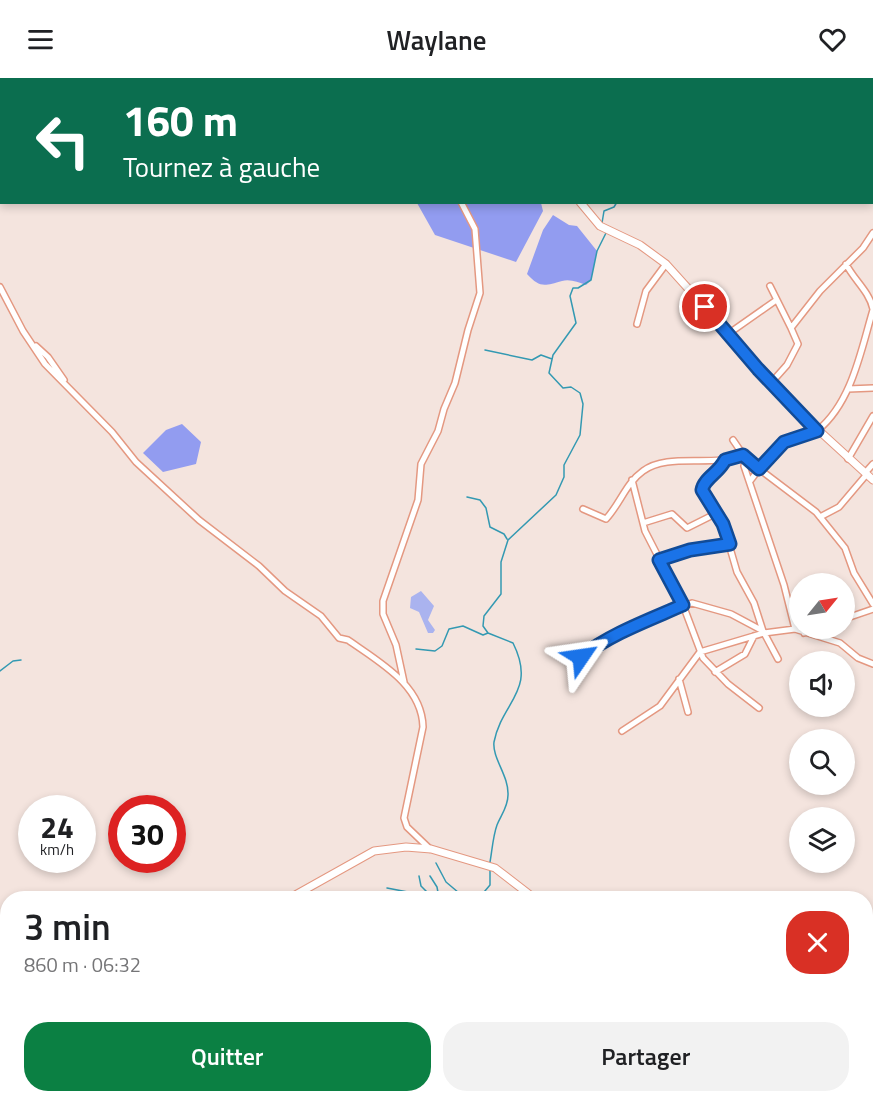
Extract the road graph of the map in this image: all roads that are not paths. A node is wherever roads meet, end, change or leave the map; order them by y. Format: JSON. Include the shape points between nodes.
{"nodes":[{"id":1,"x":462,"y":204,"type":"edge"},
{"id":2,"x":582,"y":204,"type":"edge"},
{"id":3,"x":873,"y":233,"type":"edge"},
{"id":4,"x":666,"y":264,"type":"junction"},
{"id":5,"x":846,"y":264,"type":"junction"},
{"id":6,"x":770,"y":286,"type":"dead end"},
{"id":7,"x":0,"y":287,"type":"edge"},
{"id":8,"x":872,"y":298,"type":"edge"},
{"id":9,"x":776,"y":301,"type":"junction"},
{"id":10,"x":873,"y":310,"type":"edge"},
{"id":11,"x":637,"y":324,"type":"dead end"},
{"id":12,"x":791,"y":327,"type":"junction"},
{"id":13,"x":728,"y":334,"type":"junction"},
{"id":14,"x":771,"y":383,"type":"junction"},
{"id":15,"x":873,"y":388,"type":"edge"},
{"id":16,"x":848,"y":389,"type":"junction"},
{"id":17,"x":873,"y":416,"type":"edge"},
{"id":18,"x":817,"y":431,"type":"junction"},
{"id":19,"x":733,"y":440,"type":"dead end"},
{"id":20,"x":745,"y":457,"type":"junction"},
{"id":21,"x":848,"y":459,"type":"junction"},
{"id":22,"x":725,"y":460,"type":"junction"},
{"id":23,"x":873,"y":464,"type":"edge"},
{"id":24,"x":759,"y":469,"type":"junction"},
{"id":25,"x":868,"y":476,"type":"edge"},
{"id":26,"x":632,"y":480,"type":"junction"},
{"id":27,"x":750,"y":481,"type":"junction"},
{"id":28,"x":583,"y":509,"type":"dead end"},
{"id":29,"x":717,"y":513,"type":"junction"},
{"id":30,"x":820,"y":517,"type":"junction"},
{"id":31,"x":643,"y":523,"type":"junction"},
{"id":32,"x":730,"y":544,"type":"junction"},
{"id":33,"x":659,"y":560,"type":"junction"},
{"id":34,"x":873,"y":604,"type":"edge"},
{"id":35,"x":683,"y":605,"type":"junction"},
{"id":36,"x":789,"y":605,"type":"edge"},
{"id":37,"x":873,"y":609,"type":"edge"},
{"id":38,"x":855,"y":615,"type":"edge"},
{"id":39,"x":789,"y":630,"type":"edge"},
{"id":40,"x":763,"y":632,"type":"junction"},
{"id":41,"x":754,"y":636,"type":"junction"},
{"id":42,"x":824,"y":639,"type":"edge"},
{"id":43,"x":700,"y":652,"type":"junction"},
{"id":44,"x":581,"y":657,"type":"dead end"},
{"id":45,"x":778,"y":659,"type":"dead end"},
{"id":46,"x":873,"y":664,"type":"edge"},
{"id":47,"x":715,"y":672,"type":"junction"},
{"id":48,"x":679,"y":680,"type":"junction"},
{"id":49,"x":404,"y":682,"type":"junction"},
{"id":50,"x":759,"y":708,"type":"dead end"},
{"id":51,"x":688,"y":712,"type":"dead end"},
{"id":52,"x":622,"y":731,"type":"dead end"},
{"id":53,"x":431,"y":849,"type":"junction"},
{"id":54,"x":302,"y":891,"type":"edge"},
{"id":55,"x":524,"y":891,"type":"edge"}],
"edges":[{"from":1,"to":49,"type":"street","via":[[476,229],[480,293],[455,383],[421,464],[418,500],[383,601],[382,614],[396,645]]},
{"from":2,"to":4,"type":"street","via":[[600,226],[640,245]]},
{"from":3,"to":5,"type":"street"},
{"from":4,"to":11,"type":"street","via":[[646,291]]},
{"from":4,"to":13,"type":"street"},
{"from":5,"to":8,"type":"street"},
{"from":5,"to":12,"type":"street"},
{"from":6,"to":9,"type":"street"},
{"from":7,"to":49,"type":"street","via":[[47,367],[136,462],[172,497],[321,616],[339,638],[348,640]]},
{"from":8,"to":10,"type":"street"},
{"from":9,"to":12,"type":"street"},
{"from":9,"to":13,"type":"street"},
{"from":10,"to":16,"type":"street"},
{"from":12,"to":14,"type":"street","via":[[798,344]]},
{"from":13,"to":14,"type":"street"},
{"from":14,"to":18,"type":"street"},
{"from":15,"to":16,"type":"street"},
{"from":16,"to":18,"type":"street"},
{"from":17,"to":21,"type":"street"},
{"from":18,"to":21,"type":"street"},
{"from":18,"to":24,"type":"street","via":[[784,442]]},
{"from":19,"to":20,"type":"street"},
{"from":20,"to":22,"type":"street"},
{"from":20,"to":24,"type":"street"},
{"from":20,"to":27,"type":"street"},
{"from":21,"to":25,"type":"street"},
{"from":22,"to":26,"type":"street","via":[[657,464]]},
{"from":22,"to":29,"type":"street","via":[[719,472],[702,486]]},
{"from":23,"to":25,"type":"street"},
{"from":24,"to":27,"type":"street"},
{"from":24,"to":30,"type":"street"},
{"from":25,"to":30,"type":"street","via":[[839,507]]},
{"from":26,"to":28,"type":"street","via":[[606,519]]},
{"from":26,"to":31,"type":"street"},
{"from":27,"to":36,"type":"street"},
{"from":29,"to":31,"type":"street","via":[[687,528],[672,514]]},
{"from":29,"to":32,"type":"street"},
{"from":30,"to":34,"type":"street","via":[[845,548],[854,573]]},
{"from":31,"to":33,"type":"street"},
{"from":32,"to":33,"type":"street"},
{"from":32,"to":40,"type":"street","via":[[737,572],[754,603]]},
{"from":33,"to":35,"type":"street"},
{"from":35,"to":40,"type":"street","via":[[714,608]]},
{"from":35,"to":43,"type":"street"},
{"from":35,"to":44,"type":"street","via":[[645,621]]},
{"from":37,"to":38,"type":"street"},
{"from":39,"to":40,"type":"street"},
{"from":40,"to":41,"type":"street"},
{"from":40,"to":45,"type":"street"},
{"from":41,"to":43,"type":"street"},
{"from":41,"to":47,"type":"street","via":[[745,654]]},
{"from":42,"to":46,"type":"street"},
{"from":43,"to":47,"type":"street"},
{"from":43,"to":48,"type":"street"},
{"from":47,"to":50,"type":"street"},
{"from":48,"to":51,"type":"street"},
{"from":48,"to":52,"type":"street","via":[[660,706]]},
{"from":49,"to":53,"type":"street","via":[[423,714],[404,818],[406,827]]},
{"from":53,"to":54,"type":"street","via":[[374,850]]},
{"from":53,"to":55,"type":"street","via":[[491,867]]}]}
